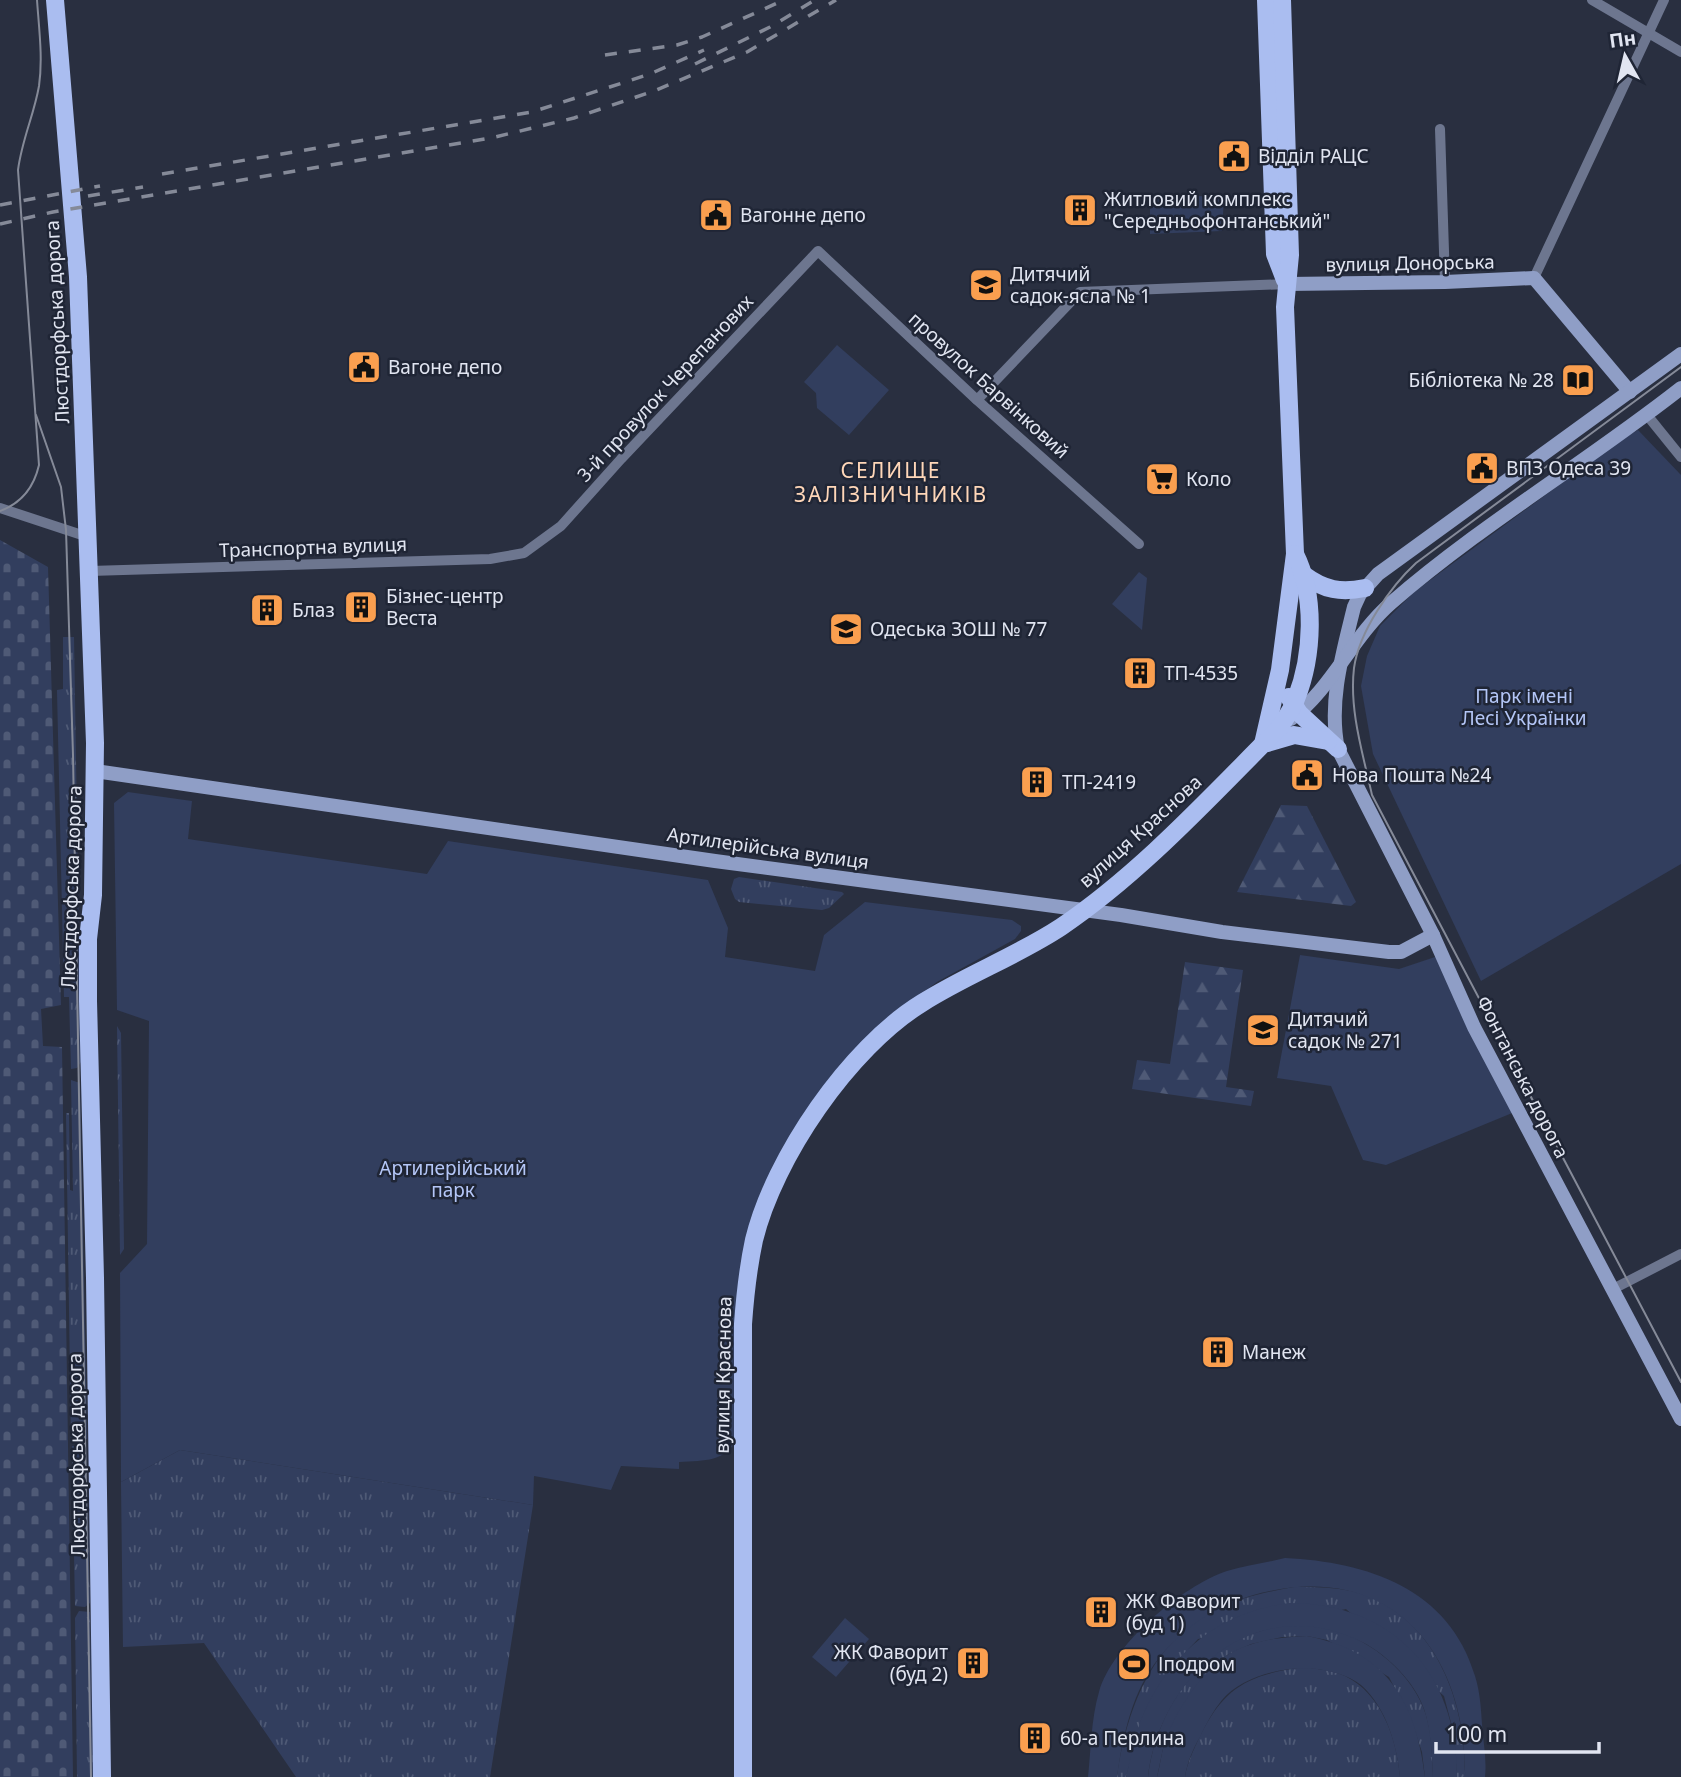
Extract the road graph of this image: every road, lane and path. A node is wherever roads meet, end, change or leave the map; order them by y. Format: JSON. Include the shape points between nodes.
{"nodes":[{"id":1,"x":55,"y":0,"type":"edge"},
{"id":2,"x":1266,"y":0,"type":"edge"},
{"id":3,"x":1282,"y":0,"type":"edge"},
{"id":4,"x":1592,"y":0,"type":"edge"},
{"id":5,"x":1664,"y":0,"type":"edge"},
{"id":6,"x":1647,"y":33,"type":"junction"},
{"id":7,"x":1681,"y":52,"type":"edge"},
{"id":8,"x":1440,"y":129,"type":"dead end"},
{"id":9,"x":818,"y":251,"type":"joint"},
{"id":10,"x":1534,"y":278,"type":"junction"},
{"id":11,"x":1445,"y":282,"type":"junction"},
{"id":12,"x":1287,"y":284,"type":"junction"},
{"id":13,"x":1681,"y":354,"type":"edge"},
{"id":14,"x":1681,"y":388,"type":"edge"},
{"id":15,"x":1630,"y":392,"type":"junction"},
{"id":16,"x":977,"y":400,"type":"junction"},
{"id":17,"x":1647,"y":415,"type":"junction"},
{"id":18,"x":1681,"y":457,"type":"edge"},
{"id":19,"x":0,"y":508,"type":"edge"},
{"id":20,"x":88,"y":537,"type":"junction"},
{"id":21,"x":1139,"y":544,"type":"dead end"},
{"id":22,"x":535,"y":547,"type":"joint"},
{"id":23,"x":1295,"y":554,"type":"junction"},
{"id":24,"x":90,"y":571,"type":"junction"},
{"id":25,"x":1304,"y":575,"type":"junction"},
{"id":26,"x":1365,"y":588,"type":"junction"},
{"id":27,"x":1390,"y":604,"type":"junction"},
{"id":28,"x":1342,"y":660,"type":"junction"},
{"id":29,"x":1280,"y":670,"type":"junction"},
{"id":30,"x":1296,"y":709,"type":"junction"},
{"id":31,"x":1263,"y":744,"type":"junction"},
{"id":32,"x":1335,"y":746,"type":"junction"},
{"id":33,"x":95,"y":771,"type":"junction"},
{"id":34,"x":1083,"y":911,"type":"junction"},
{"id":35,"x":1433,"y":936,"type":"junction"},
{"id":36,"x":1681,"y":1254,"type":"edge"},
{"id":37,"x":1613,"y":1289,"type":"junction"},
{"id":38,"x":1681,"y":1419,"type":"edge"},
{"id":39,"x":102,"y":1777,"type":"edge"},
{"id":40,"x":743,"y":1777,"type":"edge"}],
"edges":[{"from":1,"to":20,"type":"main road","name":"Люстдорфська дорога","via":[[78,277]]},
{"from":2,"to":12,"type":"main road","via":[[1275,254]]},
{"from":3,"to":12,"type":"main road","via":[[1290,255]]},
{"from":4,"to":6,"type":"street"},
{"from":5,"to":6,"type":"street"},
{"from":6,"to":7,"type":"street"},
{"from":6,"to":10,"type":"street"},
{"from":8,"to":11,"type":"street"},
{"from":9,"to":16,"type":"street","name":"провулок Барвінковий"},
{"from":9,"to":22,"type":"street","name":"3-й провулок Черепанових","via":[[561,526]]},
{"from":10,"to":11,"type":"main road","name":"вулиця Донорська"},
{"from":10,"to":15,"type":"main road"},
{"from":11,"to":12,"type":"main road","name":"вулиця Донорська"},
{"from":12,"to":16,"type":"street","via":[[1080,292]]},
{"from":12,"to":23,"type":"main road"},
{"from":13,"to":15,"type":"main road"},
{"from":14,"to":17,"type":"main road"},
{"from":15,"to":26,"type":"main road","via":[[1395,561]]},
{"from":16,"to":21,"type":"street","name":"провулок Барвінковий"},
{"from":17,"to":18,"type":"street"},
{"from":17,"to":27,"type":"main road","via":[[1434,567]]},
{"from":19,"to":20,"type":"street"},
{"from":20,"to":24,"type":"main road","name":"Люстдорфська дорога"},
{"from":22,"to":24,"type":"street","name":"Транспортна вулиця","via":[[490,559]]},
{"from":23,"to":25,"type":"main road","name":"вулиця Краснова"},
{"from":23,"to":29,"type":"main road"},
{"from":24,"to":33,"type":"main road","name":"Люстдорфська дорога"},
{"from":25,"to":26,"type":"main road","via":[[1336,591]]},
{"from":25,"to":30,"type":"main road","name":"вулиця Краснова","via":[[1307,660]]},
{"from":26,"to":27,"type":"main road","via":[[1371,600]]},
{"from":26,"to":28,"type":"main road","via":[[1354,607]]},
{"from":27,"to":28,"type":"main road"},
{"from":28,"to":30,"type":"main road"},
{"from":28,"to":32,"type":"main road","via":[[1334,712]]},
{"from":29,"to":30,"type":"main road"},
{"from":29,"to":31,"type":"main road"},
{"from":30,"to":31,"type":"main road","name":"вулиця Краснова"},
{"from":30,"to":32,"type":"main road"},
{"from":31,"to":32,"type":"main road","via":[[1294,735]]},
{"from":31,"to":34,"type":"main road","name":"вулиця Краснова","via":[[1117,886]]},
{"from":32,"to":35,"type":"main road","name":"Фонтанська дорога"},
{"from":33,"to":34,"type":"main road","name":"Артилерійська вулиця"},
{"from":33,"to":39,"type":"main road","name":"Люстдорфська дорога","via":[[88,1001]]},
{"from":34,"to":35,"type":"main road","name":"Артилерійська вулиця","via":[[1389,952],[1401,952]]},
{"from":34,"to":40,"type":"main road","name":"вулиця Краснова","via":[[920,1004],[884,1031],[835,1085],[791,1150],[771,1194],[755,1238],[743,1324]]},
{"from":35,"to":37,"type":"main road","name":"Фонтанська дорога","via":[[1474,1027]]},
{"from":36,"to":37,"type":"street"},
{"from":37,"to":38,"type":"main road","name":"Фонтанська дорога"}]}
